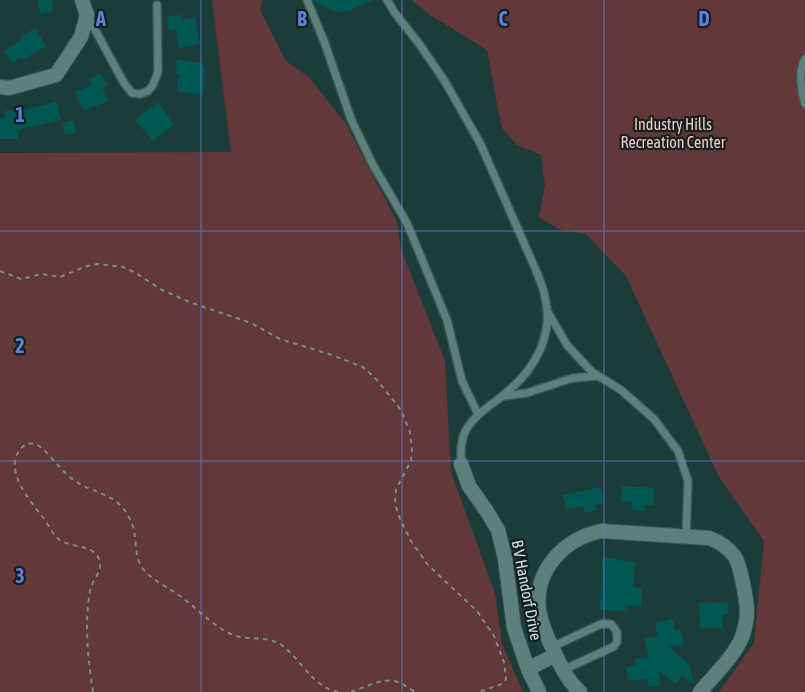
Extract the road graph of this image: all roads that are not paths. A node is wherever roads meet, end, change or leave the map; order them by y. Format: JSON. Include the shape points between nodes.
{"nodes":[{"id":1,"x":82,"y":0,"type":"edge"},
{"id":2,"x":307,"y":0,"type":"edge"},
{"id":3,"x":387,"y":0,"type":"edge"},
{"id":4,"x":157,"y":5,"type":"dead end"},
{"id":5,"x":87,"y":15,"type":"junction"},
{"id":6,"x":805,"y":60,"type":"edge"},
{"id":7,"x":0,"y":87,"type":"edge"},
{"id":8,"x":805,"y":104,"type":"edge"},
{"id":9,"x":548,"y":312,"type":"junction"},
{"id":10,"x":598,"y":376,"type":"junction"},
{"id":11,"x":501,"y":397,"type":"junction"},
{"id":12,"x":478,"y":414,"type":"junction"},
{"id":13,"x":461,"y":464,"type":"joint"},
{"id":14,"x":686,"y":536,"type":"junction"},
{"id":15,"x":554,"y":651,"type":"junction"},
{"id":16,"x":528,"y":669,"type":"junction"},
{"id":17,"x":563,"y":670,"type":"junction"},
{"id":18,"x":539,"y":692,"type":"edge"},
{"id":19,"x":580,"y":692,"type":"edge"},
{"id":20,"x":700,"y":692,"type":"edge"}],
"edges":[{"from":1,"to":5,"type":"street"},
{"from":2,"to":12,"type":"lane","via":[[351,119],[406,223],[447,320],[462,381]]},
{"from":3,"to":9,"type":"lane","via":[[444,80],[480,143],[538,275]]},
{"from":4,"to":5,"type":"lane","via":[[158,72],[153,85],[140,94],[132,93],[123,83]]},
{"from":5,"to":7,"type":"street","via":[[81,37],[56,75]]},
{"from":6,"to":8,"type":"lane","via":[[801,90]]},
{"from":9,"to":10,"type":"lane","via":[[567,345]]},
{"from":9,"to":11,"type":"lane","via":[[536,361]]},
{"from":10,"to":11,"type":"lane","via":[[573,378]]},
{"from":10,"to":14,"type":"lane","via":[[654,419],[678,451],[688,481]]},
{"from":11,"to":12,"type":"lane"},
{"from":12,"to":13,"type":"lane","via":[[460,445]]},
{"from":13,"to":16,"type":"street","name":"B V Handorf Drive","via":[[469,486],[498,530],[514,628]]},
{"from":14,"to":15,"type":"street","via":[[601,531],[562,550],[551,562],[539,590],[542,623]]},
{"from":14,"to":20,"type":"street","via":[[709,537],[736,558],[747,610],[737,648]]},
{"from":15,"to":16,"type":"street"},
{"from":15,"to":17,"type":"street"},
{"from":15,"to":17,"type":"lane","via":[[601,624],[611,624],[617,632],[613,647]]},
{"from":16,"to":18,"type":"street","name":"B V Handorf Drive"},
{"from":17,"to":19,"type":"street"}]}
